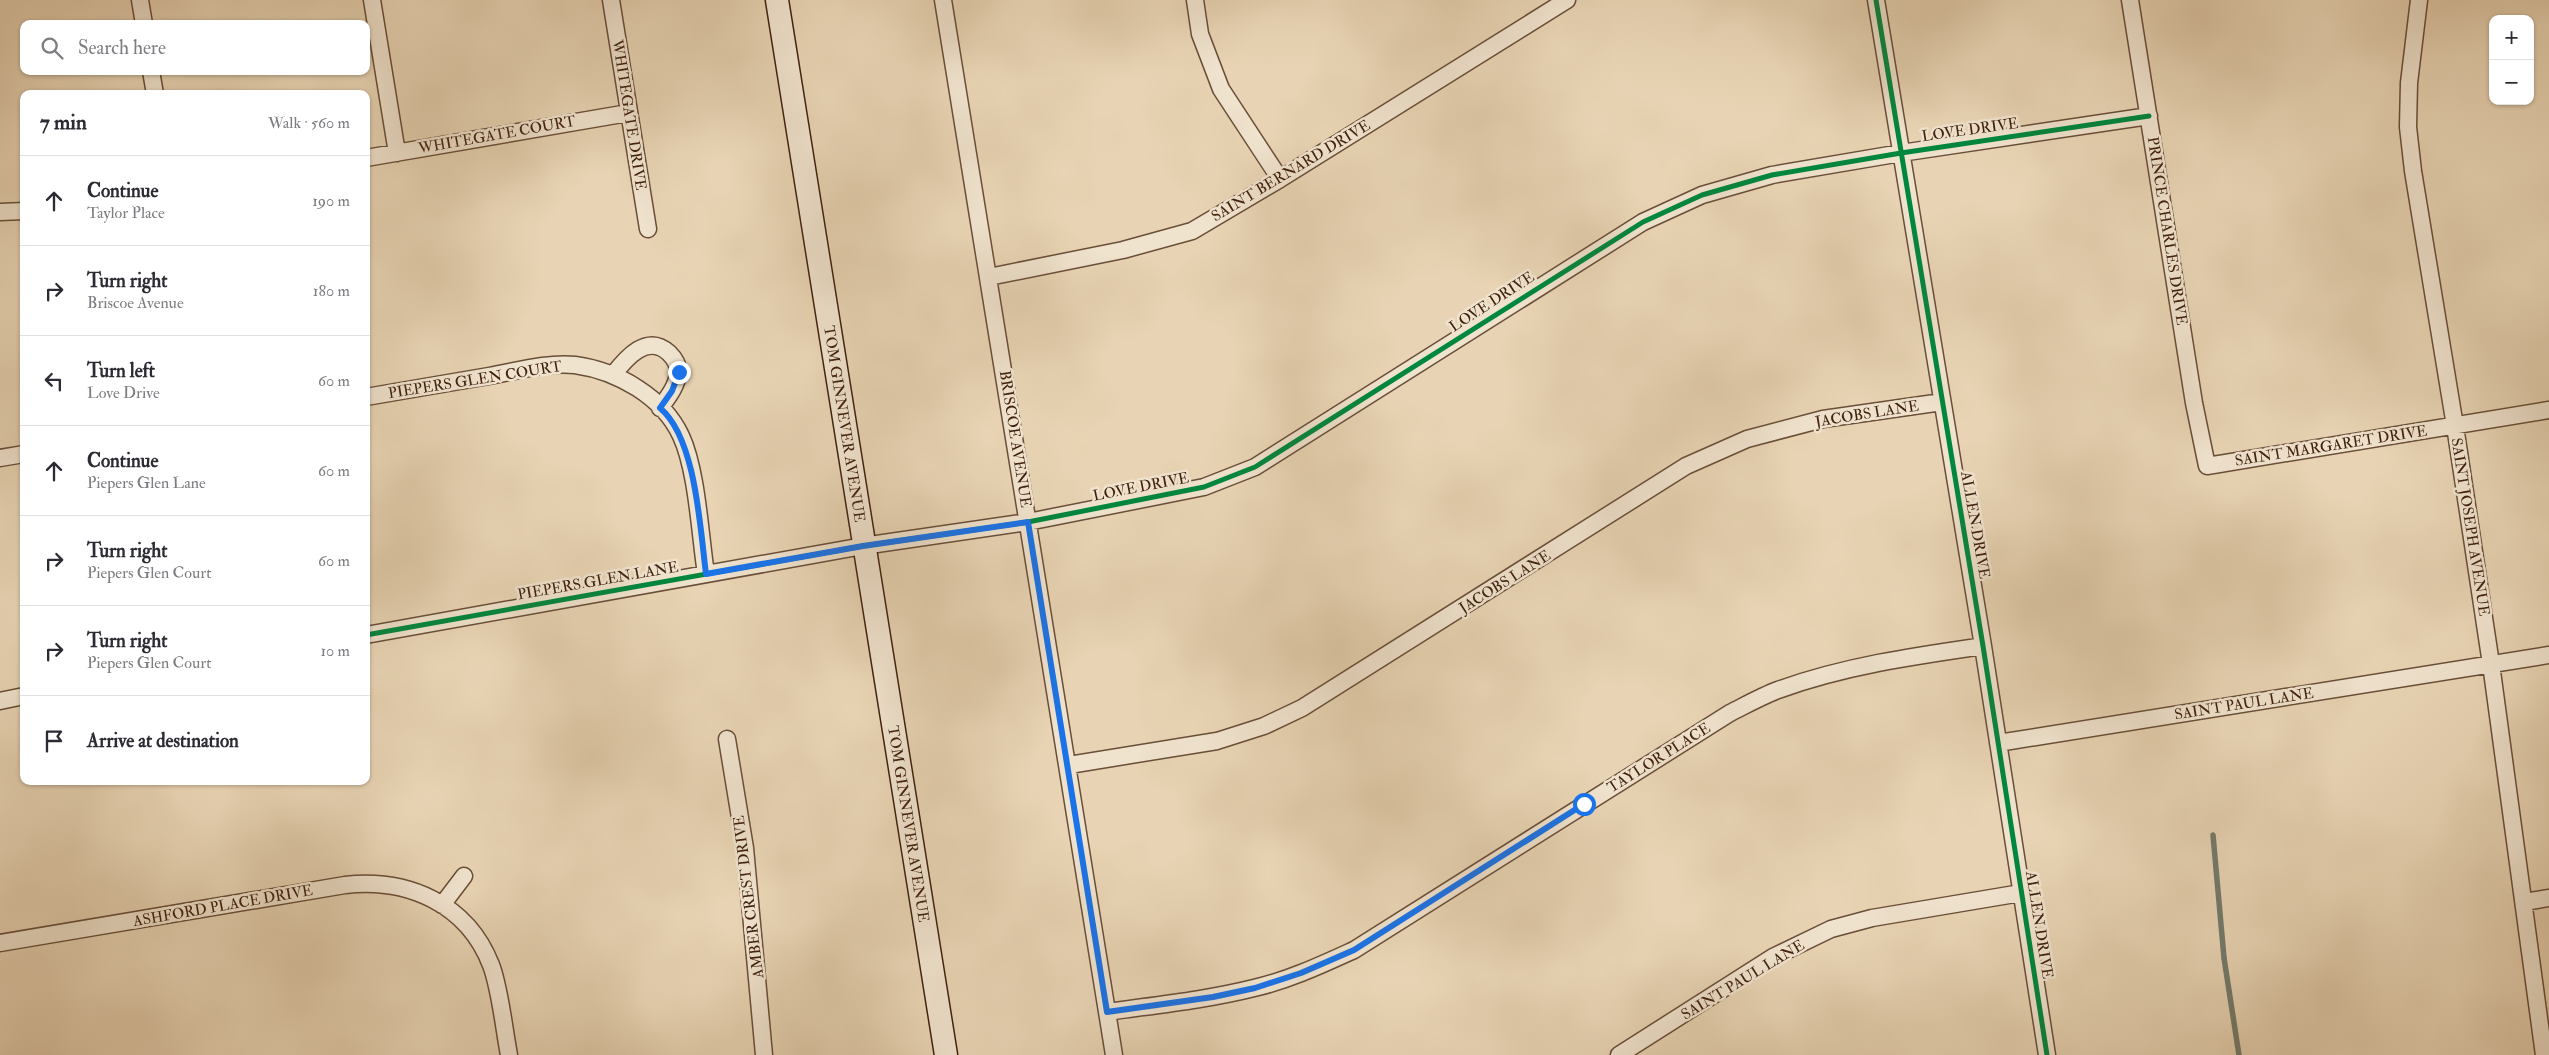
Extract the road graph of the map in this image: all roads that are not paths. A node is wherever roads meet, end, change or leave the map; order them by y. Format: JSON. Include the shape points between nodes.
{"nodes":[{"id":1,"x":140,"y":0,"type":"edge"},
{"id":2,"x":372,"y":0,"type":"edge"},
{"id":3,"x":611,"y":0,"type":"edge"},
{"id":4,"x":777,"y":0,"type":"edge"},
{"id":5,"x":943,"y":0,"type":"edge"},
{"id":6,"x":1195,"y":0,"type":"edge"},
{"id":7,"x":1876,"y":0,"type":"edge"},
{"id":8,"x":2130,"y":0,"type":"edge"},
{"id":9,"x":2419,"y":0,"type":"edge"},
{"id":10,"x":1558,"y":2,"type":"edge"},
{"id":11,"x":143,"y":20,"type":"edge"},
{"id":12,"x":152,"y":75,"type":"edge"},
{"id":13,"x":154,"y":90,"type":"edge"},
{"id":14,"x":628,"y":113,"type":"junction"},
{"id":15,"x":2149,"y":116,"type":"junction"},
{"id":16,"x":396,"y":153,"type":"junction"},
{"id":17,"x":1901,"y":153,"type":"junction"},
{"id":18,"x":370,"y":157,"type":"edge"},
{"id":19,"x":1280,"y":179,"type":"junction"},
{"id":20,"x":20,"y":211,"type":"edge"},
{"id":21,"x":0,"y":212,"type":"edge"},
{"id":22,"x":648,"y":229,"type":"dead end"},
{"id":23,"x":989,"y":277,"type":"junction"},
{"id":24,"x":613,"y":375,"type":"junction"},
{"id":25,"x":370,"y":396,"type":"edge"},
{"id":26,"x":1942,"y":402,"type":"junction"},
{"id":27,"x":2194,"y":403,"type":"joint"},
{"id":28,"x":660,"y":408,"type":"junction"},
{"id":29,"x":2549,"y":410,"type":"edge"},
{"id":30,"x":2455,"y":426,"type":"junction"},
{"id":31,"x":20,"y":455,"type":"edge"},
{"id":32,"x":0,"y":458,"type":"edge"},
{"id":33,"x":1028,"y":522,"type":"junction"},
{"id":34,"x":863,"y":546,"type":"junction"},
{"id":35,"x":706,"y":574,"type":"junction"},
{"id":36,"x":370,"y":634,"type":"edge"},
{"id":37,"x":1983,"y":646,"type":"junction"},
{"id":38,"x":2549,"y":655,"type":"edge"},
{"id":39,"x":2491,"y":664,"type":"junction"},
{"id":40,"x":20,"y":697,"type":"edge"},
{"id":41,"x":0,"y":701,"type":"edge"},
{"id":42,"x":726,"y":739,"type":"dead end"},
{"id":43,"x":1998,"y":743,"type":"junction"},
{"id":44,"x":1069,"y":765,"type":"junction"},
{"id":45,"x":464,"y":876,"type":"dead end"},
{"id":46,"x":2021,"y":893,"type":"junction"},
{"id":47,"x":2549,"y":898,"type":"edge"},
{"id":48,"x":2524,"y":902,"type":"junction"},
{"id":49,"x":442,"y":905,"type":"junction"},
{"id":50,"x":0,"y":943,"type":"edge"},
{"id":51,"x":1107,"y":1012,"type":"junction"},
{"id":52,"x":509,"y":1055,"type":"edge"},
{"id":53,"x":764,"y":1055,"type":"edge"},
{"id":54,"x":946,"y":1055,"type":"edge"},
{"id":55,"x":1114,"y":1055,"type":"edge"},
{"id":56,"x":1619,"y":1055,"type":"edge"},
{"id":57,"x":2047,"y":1055,"type":"edge"},
{"id":58,"x":2544,"y":1055,"type":"edge"}],
"edges":[{"from":1,"to":11,"type":"street"},
{"from":2,"to":16,"type":"street"},
{"from":3,"to":14,"type":"street","name":"WHITEGATE DRIVE"},
{"from":4,"to":34,"type":"main road","name":"TOM GINNEVER AVENUE"},
{"from":5,"to":23,"type":"street","name":"BRISCOE AVENUE"},
{"from":6,"to":19,"type":"street","via":[[1200,34],[1221,89]]},
{"from":7,"to":17,"type":"street","name":"ALLEN DRIVE"},
{"from":8,"to":15,"type":"street","name":"PRINCE CHARLES DRIVE"},
{"from":9,"to":30,"type":"street","name":"SAINT JOSEPH AVENUE","via":[[2409,83],[2408,126]]},
{"from":10,"to":19,"type":"street","name":"SAINT BERNARD DRIVE"},
{"from":12,"to":13,"type":"street"},
{"from":14,"to":16,"type":"street","name":"WHITEGATE COURT"},
{"from":14,"to":22,"type":"street","name":"WHITEGATE DRIVE"},
{"from":15,"to":17,"type":"street","name":"LOVE DRIVE"},
{"from":15,"to":27,"type":"street","name":"PRINCE CHARLES DRIVE"},
{"from":16,"to":18,"type":"street","name":"WHITEGATE COURT"},
{"from":17,"to":26,"type":"street","name":"ALLEN DRIVE"},
{"from":17,"to":33,"type":"street","name":"LOVE DRIVE","via":[[1772,175],[1702,195],[1643,222],[1255,467],[1204,487]]},
{"from":19,"to":23,"type":"street","name":"SAINT BERNARD DRIVE","via":[[1192,230],[1123,250]]},
{"from":20,"to":21,"type":"street"},
{"from":23,"to":33,"type":"street","name":"BRISCOE AVENUE"},
{"from":24,"to":25,"type":"street","name":"PIEPERS GLEN COURT","via":[[575,365],[535,368]]},
{"from":24,"to":28,"type":"street","name":"PIEPERS GLEN COURT","via":[[631,384]]},
{"from":24,"to":28,"type":"street","via":[[637,350],[650,344],[664,348],[675,359],[679,372],[672,391]]},
{"from":26,"to":37,"type":"street","name":"ALLEN DRIVE"},
{"from":26,"to":44,"type":"street","name":"JACOBS LANE","via":[[1823,419],[1747,440],[1686,466],[1302,708],[1264,726],[1217,741]]},
{"from":27,"to":30,"type":"street","name":"SAINT MARGARET DRIVE","via":[[2207,466]]},
{"from":28,"to":35,"type":"street","name":"PIEPERS GLEN COURT","via":[[681,436],[690,467]]},
{"from":29,"to":30,"type":"street","name":"SAINT MARGARET DRIVE"},
{"from":30,"to":39,"type":"street","name":"SAINT JOSEPH AVENUE"},
{"from":31,"to":32,"type":"street"},
{"from":33,"to":34,"type":"street","name":"LOVE DRIVE"},
{"from":33,"to":44,"type":"street","name":"BRISCOE AVENUE"},
{"from":34,"to":35,"type":"street","name":"PIEPERS GLEN LANE"},
{"from":34,"to":54,"type":"main road","name":"TOM GINNEVER AVENUE"},
{"from":35,"to":36,"type":"street","name":"PIEPERS GLEN LANE"},
{"from":37,"to":43,"type":"street","name":"ALLEN DRIVE"},
{"from":37,"to":51,"type":"street","name":"TAYLOR PLACE","via":[[1901,658],[1777,690],[1730,713],[1354,950],[1255,988]]},
{"from":38,"to":39,"type":"street","name":"SAINT PAUL LANE"},
{"from":39,"to":43,"type":"street","name":"SAINT PAUL LANE"},
{"from":39,"to":48,"type":"street","name":"SAINT JOSEPH AVENUE"},
{"from":40,"to":41,"type":"street"},
{"from":42,"to":53,"type":"street","name":"AMBER CREST DRIVE","via":[[745,848]]},
{"from":43,"to":46,"type":"street","name":"ALLEN DRIVE"},
{"from":44,"to":51,"type":"street","name":"BRISCOE AVENUE"},
{"from":45,"to":49,"type":"street"},
{"from":46,"to":56,"type":"street","name":"SAINT PAUL LANE","via":[[1872,918],[1831,929],[1773,957]]},
{"from":46,"to":57,"type":"street","name":"ALLEN DRIVE"},
{"from":47,"to":48,"type":"street"},
{"from":48,"to":58,"type":"street","name":"SAINT JOSEPH AVENUE"},
{"from":49,"to":50,"type":"street","name":"ASHFORD PLACE DRIVE","via":[[408,888],[364,883]]},
{"from":49,"to":52,"type":"street","name":"ASHFORD PLACE DRIVE","via":[[469,928],[483,948],[491,966]]},
{"from":51,"to":55,"type":"street","name":"BRISCOE AVENUE"}]}
